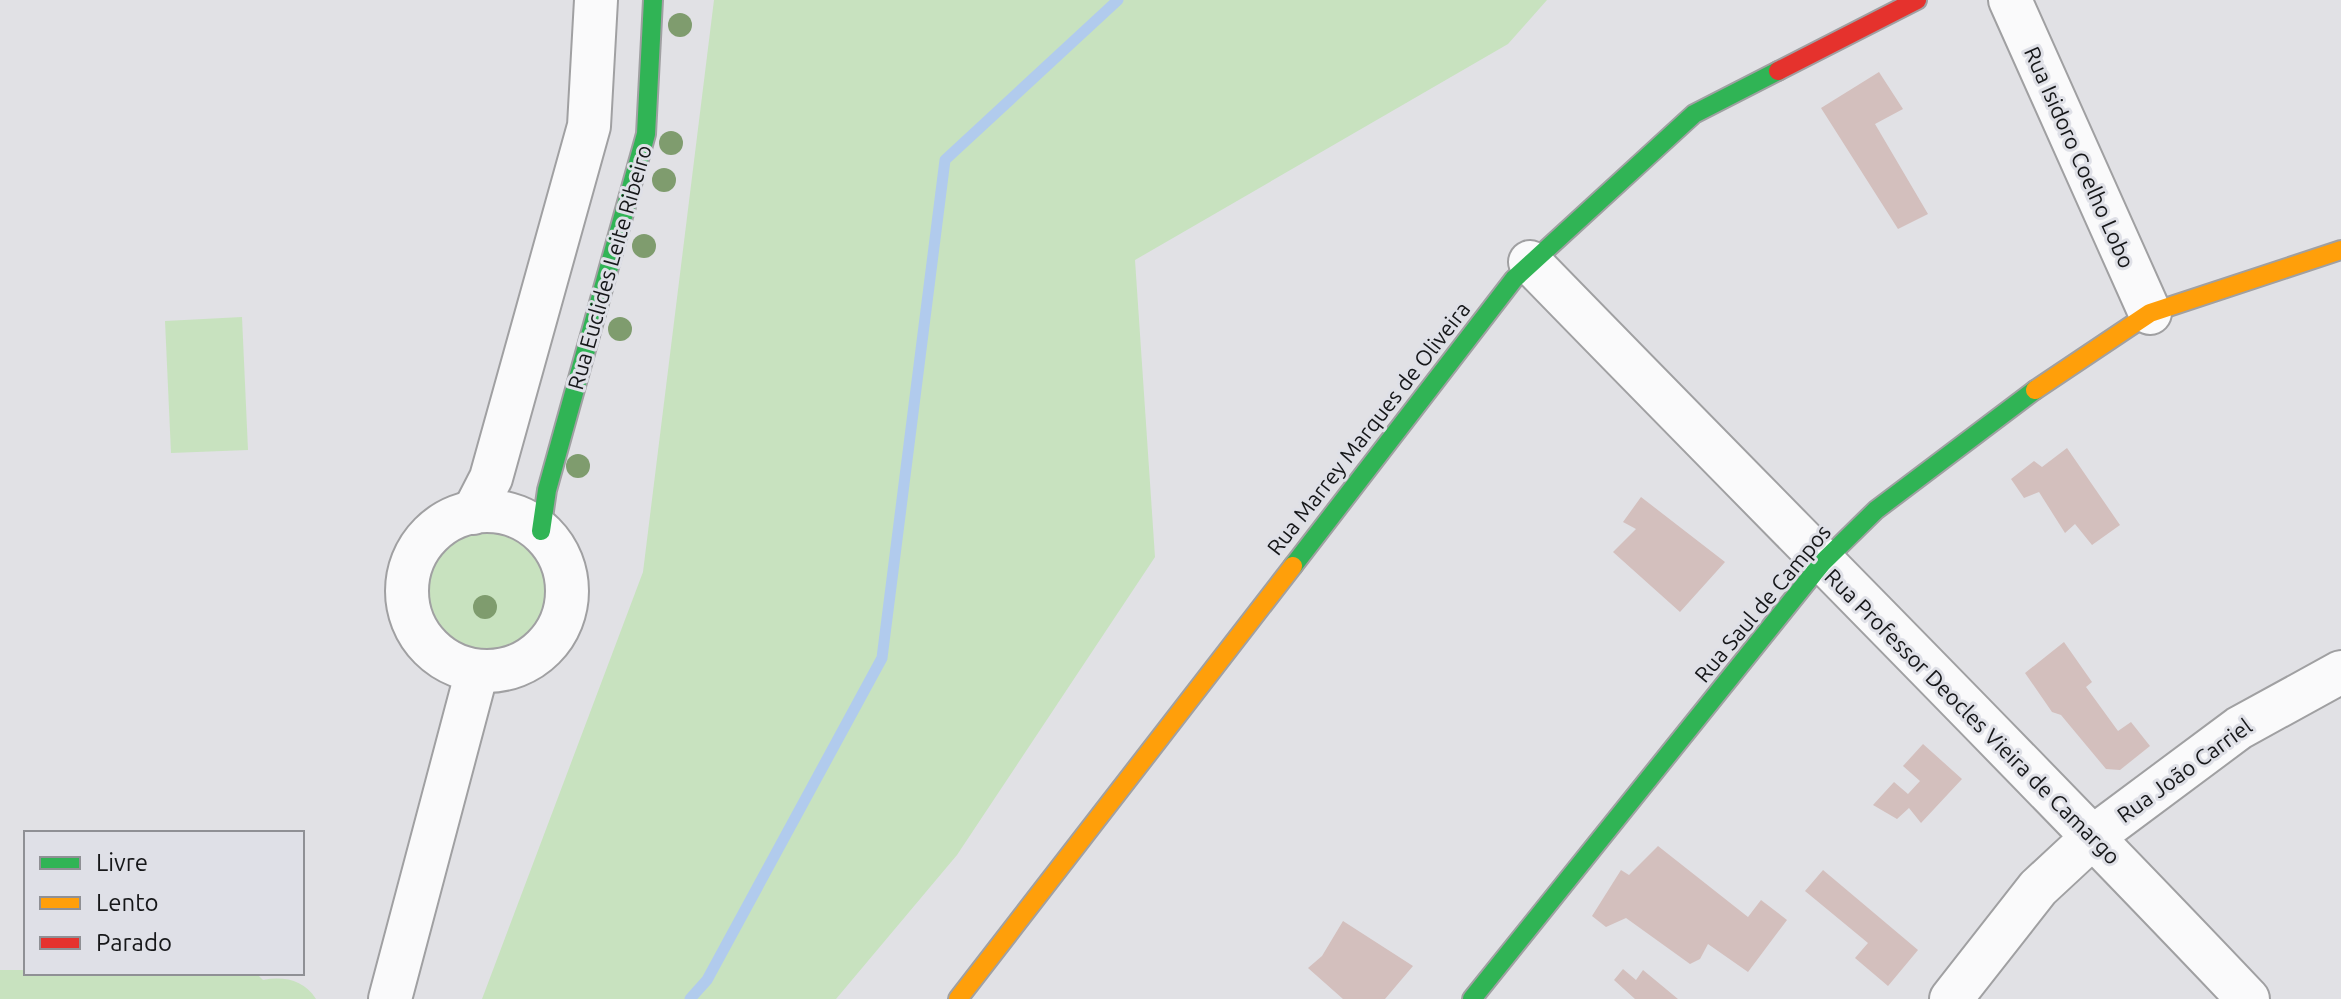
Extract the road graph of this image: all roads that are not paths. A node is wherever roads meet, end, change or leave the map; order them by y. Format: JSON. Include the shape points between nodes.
{"nodes":[{"id":1,"x":596,"y":0,"type":"edge"},
{"id":2,"x":653,"y":0,"type":"edge"},
{"id":3,"x":1917,"y":0,"type":"edge"},
{"id":4,"x":2010,"y":0,"type":"edge"},
{"id":5,"x":2341,"y":250,"type":"edge"},
{"id":6,"x":1530,"y":262,"type":"junction"},
{"id":7,"x":2150,"y":313,"type":"junction"},
{"id":8,"x":473,"y":513,"type":"junction"},
{"id":9,"x":541,"y":531,"type":"junction"},
{"id":10,"x":1822,"y":563,"type":"junction"},
{"id":11,"x":477,"y":671,"type":"junction"},
{"id":12,"x":2341,"y":672,"type":"edge"},
{"id":13,"x":2094,"y":836,"type":"junction"},
{"id":14,"x":390,"y":999,"type":"edge"},
{"id":15,"x":958,"y":999,"type":"edge"},
{"id":16,"x":1472,"y":999,"type":"edge"},
{"id":17,"x":1951,"y":999,"type":"edge"},
{"id":18,"x":2248,"y":999,"type":"edge"}],
"edges":[{"from":1,"to":8,"type":"street","via":[[589,126],[491,478]]},
{"from":2,"to":9,"type":"street","name":"Rua Euclides Leite Ribeiro","via":[[646,134],[547,490]]},
{"from":3,"to":6,"type":"street","name":"Rua Marrey Marques de Oliveira","via":[[1694,114]]},
{"from":4,"to":7,"type":"street","name":"Rua Isidoro Coelho Lobo"},
{"from":5,"to":7,"type":"street","name":"Rua Saul de Campos"},
{"from":6,"to":10,"type":"street","name":"Rua Professor Deocles Vieira de Camargo"},
{"from":6,"to":15,"type":"street","name":"Rua Marrey Marques de Oliveira"},
{"from":7,"to":10,"type":"street","name":"Rua Saul de Campos","via":[[2016,403],[1889,500]]},
{"from":8,"to":9,"type":"street","via":[[516,516]]},
{"from":8,"to":11,"type":"street","via":[[458,515],[433,530],[415,553],[406,581],[409,613],[423,641],[447,661]]},
{"from":9,"to":11,"type":"street","via":[[559,554],[567,582],[565,611],[554,638],[533,658],[506,670]]},
{"from":10,"to":13,"type":"street","name":"Rua Professor Deocles Vieira de Camargo"},
{"from":10,"to":16,"type":"street","name":"Rua Saul de Campos"},
{"from":11,"to":14,"type":"street"},
{"from":12,"to":13,"type":"street","name":"Rua João Carriel","via":[[2239,728]]},
{"from":13,"to":17,"type":"street","name":"Rua João Carriel","via":[[2038,888]]},
{"from":13,"to":18,"type":"street","name":"Rua Professor Deocles Vieira de Camargo"}]}
